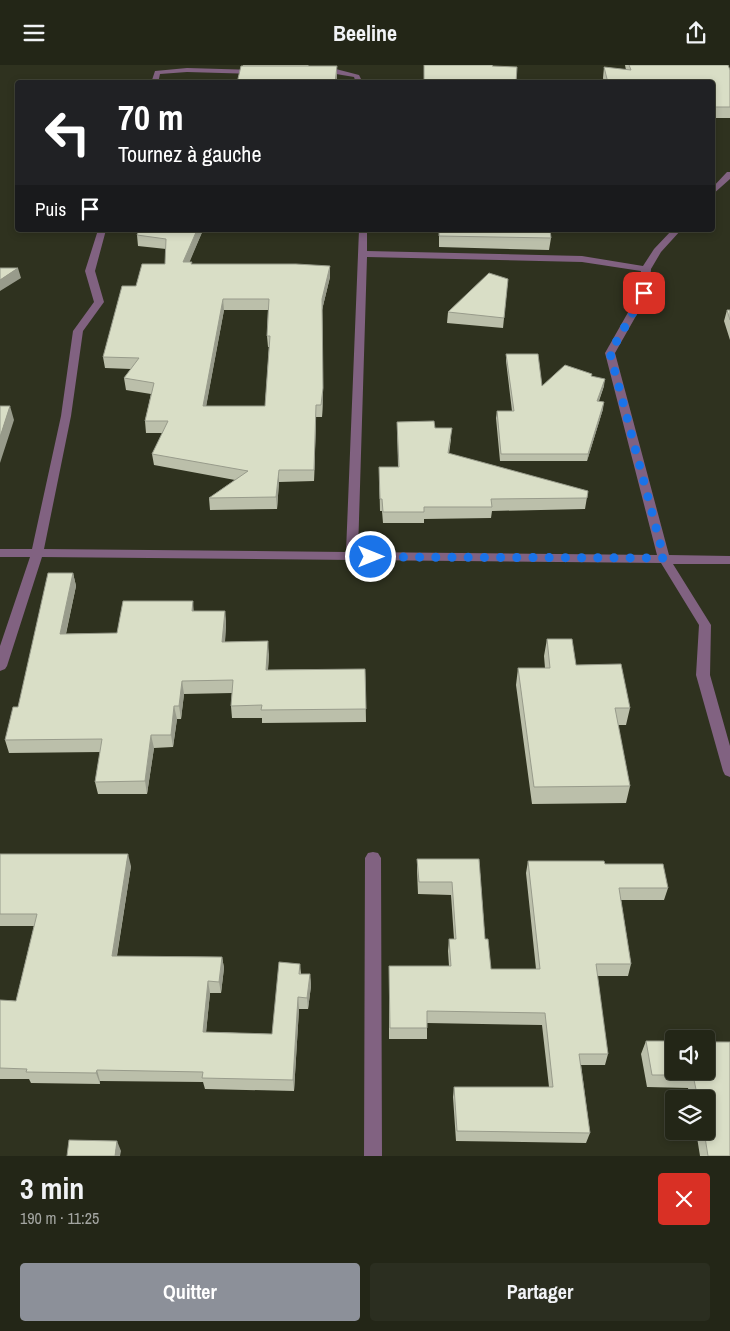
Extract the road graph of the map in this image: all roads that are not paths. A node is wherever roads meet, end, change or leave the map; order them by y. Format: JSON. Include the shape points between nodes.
{"nodes":[{"id":1,"x":313,"y":71,"type":"edge"},
{"id":2,"x":265,"y":72,"type":"edge"},
{"id":3,"x":155,"y":80,"type":"edge"},
{"id":4,"x":359,"y":80,"type":"edge"},
{"id":5,"x":730,"y":174,"type":"edge"},
{"id":6,"x":715,"y":190,"type":"edge"},
{"id":7,"x":101,"y":232,"type":"edge"},
{"id":8,"x":363,"y":232,"type":"edge"},
{"id":9,"x":676,"y":232,"type":"edge"},
{"id":10,"x":361,"y":254,"type":"junction"},
{"id":11,"x":646,"y":269,"type":"junction"},
{"id":12,"x":0,"y":553,"type":"edge"},
{"id":13,"x":37,"y":553,"type":"junction"},
{"id":14,"x":352,"y":557,"type":"junction"},
{"id":15,"x":664,"y":558,"type":"junction"},
{"id":16,"x":730,"y":560,"type":"edge"},
{"id":17,"x":0,"y":666,"type":"edge"},
{"id":18,"x":730,"y":771,"type":"edge"},
{"id":19,"x":373,"y":858,"type":"dead end"},
{"id":20,"x":373,"y":1156,"type":"edge"}],
"edges":[{"from":1,"to":4,"type":"street","via":[[332,70],[357,76]]},
{"from":2,"to":3,"type":"street","via":[[157,72]]},
{"from":5,"to":6,"type":"street"},
{"from":7,"to":13,"type":"street","via":[[90,271],[99,302],[78,331],[66,416]]},
{"from":8,"to":10,"type":"street"},
{"from":9,"to":11,"type":"street"},
{"from":10,"to":11,"type":"street","via":[[582,259]]},
{"from":10,"to":14,"type":"street"},
{"from":11,"to":15,"type":"street","via":[[644,293],[610,353]]},
{"from":12,"to":13,"type":"street"},
{"from":13,"to":14,"type":"street"},
{"from":13,"to":17,"type":"street"},
{"from":14,"to":15,"type":"street"},
{"from":15,"to":16,"type":"street"},
{"from":15,"to":18,"type":"street","via":[[706,625],[703,675]]},
{"from":19,"to":20,"type":"street"}]}
